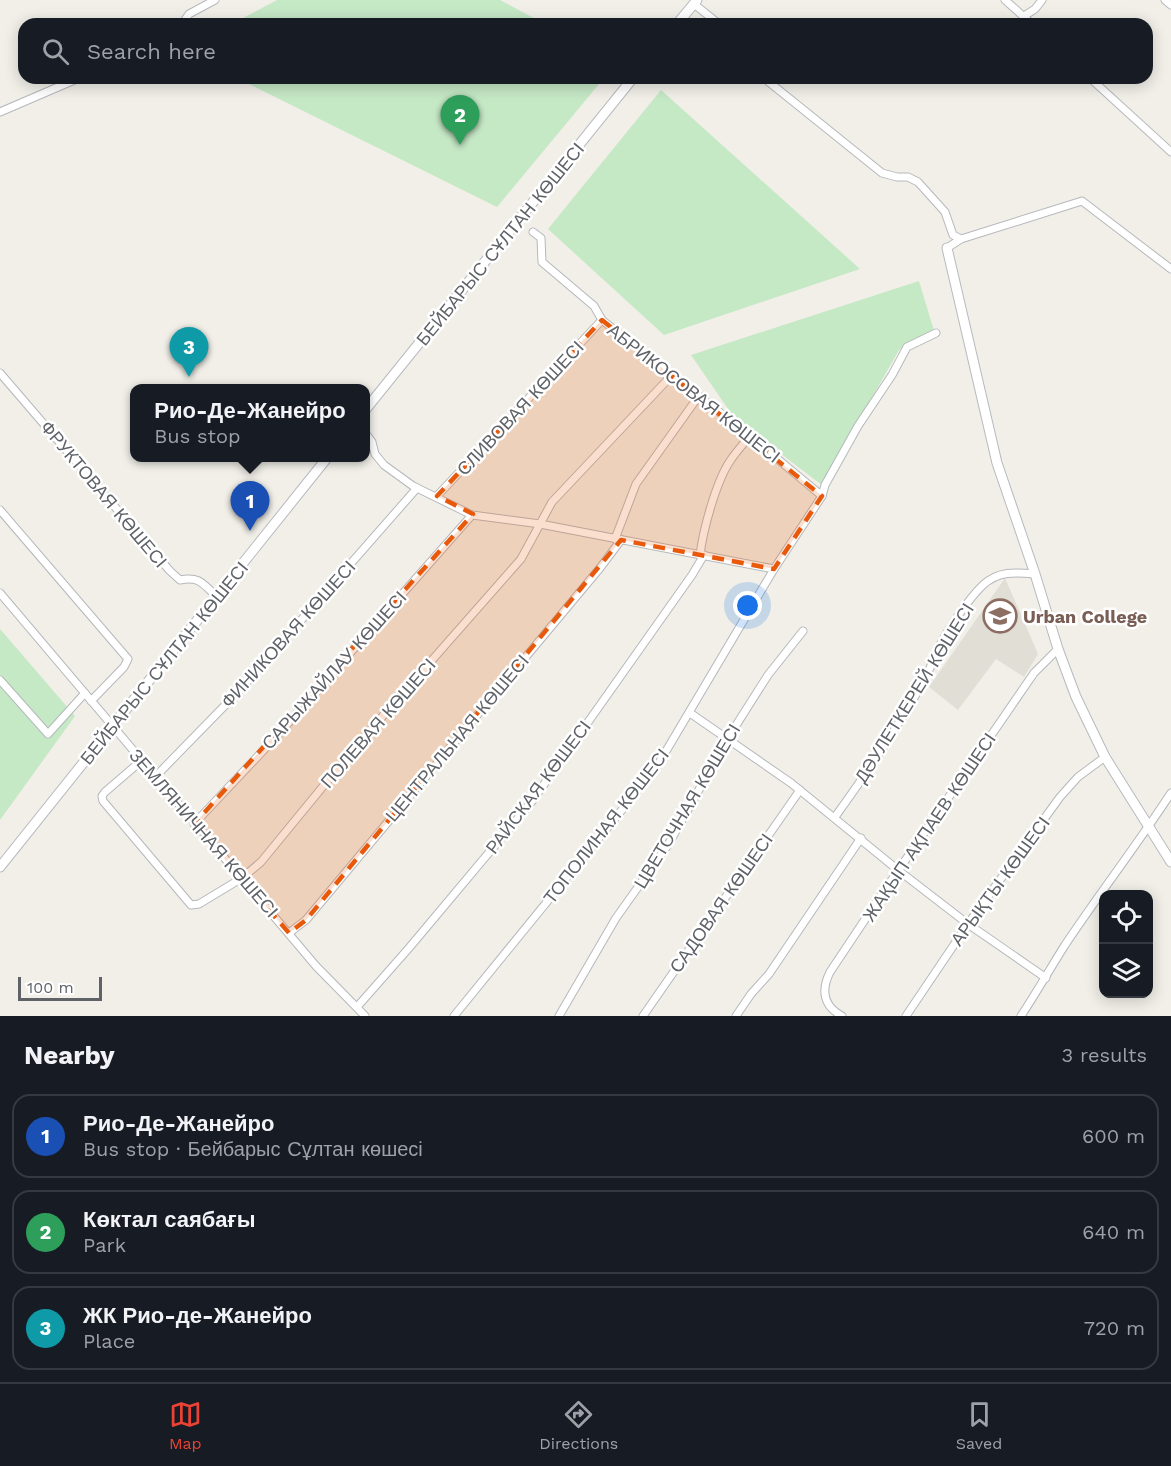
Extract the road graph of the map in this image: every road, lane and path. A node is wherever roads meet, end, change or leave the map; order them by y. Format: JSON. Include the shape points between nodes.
{"nodes":[{"id":1,"x":215,"y":0,"type":"edge"},
{"id":2,"x":1005,"y":0,"type":"edge"},
{"id":3,"x":1042,"y":0,"type":"edge"},
{"id":4,"x":1166,"y":0,"type":"edge"},
{"id":5,"x":695,"y":2,"type":"edge"},
{"id":6,"x":1171,"y":5,"type":"edge"},
{"id":7,"x":1024,"y":16,"type":"joint"},
{"id":8,"x":186,"y":18,"type":"edge"},
{"id":9,"x":682,"y":18,"type":"edge"},
{"id":10,"x":709,"y":18,"type":"edge"},
{"id":11,"x":65,"y":84,"type":"edge"},
{"id":12,"x":628,"y":84,"type":"edge"},
{"id":13,"x":771,"y":84,"type":"edge"},
{"id":14,"x":1097,"y":84,"type":"edge"},
{"id":15,"x":0,"y":112,"type":"edge"},
{"id":16,"x":1171,"y":152,"type":"edge"},
{"id":17,"x":533,"y":232,"type":"dead end"},
{"id":18,"x":961,"y":239,"type":"junction"},
{"id":19,"x":947,"y":248,"type":"joint"},
{"id":20,"x":1171,"y":269,"type":"edge"},
{"id":21,"x":602,"y":320,"type":"junction"},
{"id":22,"x":936,"y":333,"type":"dead end"},
{"id":23,"x":0,"y":373,"type":"edge"},
{"id":24,"x":672,"y":375,"type":"junction"},
{"id":25,"x":698,"y":397,"type":"junction"},
{"id":26,"x":370,"y":404,"type":"edge"},
{"id":27,"x":750,"y":436,"type":"junction"},
{"id":28,"x":370,"y":439,"type":"edge"},
{"id":29,"x":324,"y":462,"type":"edge"},
{"id":30,"x":417,"y":488,"type":"junction"},
{"id":31,"x":437,"y":496,"type":"junction"},
{"id":32,"x":822,"y":496,"type":"junction"},
{"id":33,"x":0,"y":510,"type":"edge"},
{"id":34,"x":472,"y":515,"type":"junction"},
{"id":35,"x":540,"y":524,"type":"junction"},
{"id":36,"x":618,"y":540,"type":"junction"},
{"id":37,"x":702,"y":555,"type":"junction"},
{"id":38,"x":774,"y":569,"type":"junction"},
{"id":39,"x":1035,"y":574,"type":"junction"},
{"id":40,"x":0,"y":593,"type":"edge"},
{"id":41,"x":217,"y":597,"type":"junction"},
{"id":42,"x":803,"y":631,"type":"dead end"},
{"id":43,"x":1058,"y":650,"type":"junction"},
{"id":44,"x":0,"y":681,"type":"edge"},
{"id":45,"x":85,"y":693,"type":"junction"},
{"id":46,"x":91,"y":701,"type":"junction"},
{"id":47,"x":690,"y":712,"type":"junction"},
{"id":48,"x":114,"y":726,"type":"junction"},
{"id":49,"x":728,"y":738,"type":"junction"},
{"id":50,"x":1106,"y":757,"type":"junction"},
{"id":51,"x":141,"y":761,"type":"junction"},
{"id":52,"x":155,"y":777,"type":"junction"},
{"id":53,"x":800,"y":790,"type":"junction"},
{"id":54,"x":1171,"y":794,"type":"edge"},
{"id":55,"x":835,"y":817,"type":"junction"},
{"id":56,"x":194,"y":824,"type":"junction"},
{"id":57,"x":1149,"y":829,"type":"junction"},
{"id":58,"x":861,"y":838,"type":"junction"},
{"id":59,"x":1171,"y":862,"type":"edge"},
{"id":60,"x":0,"y":867,"type":"edge"},
{"id":61,"x":898,"y":870,"type":"junction"},
{"id":62,"x":242,"y":879,"type":"junction"},
{"id":63,"x":968,"y":924,"type":"junction"},
{"id":64,"x":289,"y":933,"type":"junction"},
{"id":65,"x":1046,"y":978,"type":"junction"},
{"id":66,"x":357,"y":1006,"type":"junction"},
{"id":67,"x":832,"y":1014,"type":"edge"},
{"id":68,"x":364,"y":1016,"type":"edge"},
{"id":69,"x":454,"y":1016,"type":"edge"},
{"id":70,"x":559,"y":1016,"type":"edge"},
{"id":71,"x":643,"y":1016,"type":"edge"},
{"id":72,"x":736,"y":1016,"type":"edge"},
{"id":73,"x":842,"y":1016,"type":"edge"},
{"id":74,"x":906,"y":1016,"type":"edge"},
{"id":75,"x":1021,"y":1016,"type":"edge"}],
"edges":[{"from":1,"to":8,"type":"street"},
{"from":2,"to":7,"type":"street"},
{"from":3,"to":7,"type":"street"},
{"from":4,"to":6,"type":"street"},
{"from":5,"to":9,"type":"street"},
{"from":5,"to":10,"type":"street"},
{"from":11,"to":15,"type":"street"},
{"from":12,"to":26,"type":"street","name":"БЕЙБАРЫС СҰЛТАН КӨШЕСІ"},
{"from":13,"to":18,"type":"street","via":[[882,173],[913,179],[945,212],[953,235]]},
{"from":14,"to":16,"type":"street"},
{"from":17,"to":21,"type":"street","name":"АБРИКОСОВАЯ КӨШЕСІ","via":[[541,238],[542,262],[594,306]]},
{"from":18,"to":19,"type":"street"},
{"from":18,"to":20,"type":"street","via":[[1082,201]]},
{"from":19,"to":39,"type":"street","via":[[997,463]]},
{"from":21,"to":24,"type":"street","name":"АБРИКОСОВАЯ КӨШЕСІ"},
{"from":21,"to":31,"type":"street","name":"СЛИВОВАЯ КӨШЕСІ"},
{"from":22,"to":32,"type":"street","name":"ТОПОЛИНАЯ КӨШЕСІ","via":[[907,346],[858,426]]},
{"from":23,"to":41,"type":"street","name":"ФРУКТОВАЯ КӨШЕСІ","via":[[170,571],[180,580],[198,579]]},
{"from":24,"to":25,"type":"street","name":"АБРИКОСОВАЯ КӨШЕСІ"},
{"from":24,"to":35,"type":"street","name":"ПОЛЕВАЯ КӨШЕСІ","via":[[552,502]]},
{"from":25,"to":27,"type":"street","name":"АБРИКОСОВАЯ КӨШЕСІ"},
{"from":25,"to":36,"type":"street","name":"ЦЕНТРАЛЬНАЯ КӨШЕСІ","via":[[636,484]]},
{"from":27,"to":32,"type":"street","name":"АБРИКОСОВАЯ КӨШЕСІ"},
{"from":27,"to":37,"type":"street","name":"РАЙСКАЯ КӨШЕСІ","via":[[723,472]]},
{"from":28,"to":30,"type":"street","via":[[384,465]]},
{"from":29,"to":41,"type":"street","name":"БЕЙБАРЫС СҰЛТАН КӨШЕСІ"},
{"from":30,"to":31,"type":"street"},
{"from":30,"to":52,"type":"street","name":"ФИНИКОВАЯ КӨШЕСІ","via":[[239,691]]},
{"from":31,"to":34,"type":"street"},
{"from":32,"to":38,"type":"street","name":"ТОПОЛИНАЯ КӨШЕСІ"},
{"from":33,"to":46,"type":"street","via":[[128,659]]},
{"from":34,"to":35,"type":"street"},
{"from":34,"to":56,"type":"street","name":"САРЫЖАЙЛАУ КӨШЕСІ"},
{"from":35,"to":36,"type":"street"},
{"from":35,"to":62,"type":"street","name":"ПОЛЕВАЯ КӨШЕСІ","via":[[520,559],[352,750],[261,862]]},
{"from":36,"to":37,"type":"street"},
{"from":36,"to":64,"type":"street","name":"ЦЕНТРАЛЬНАЯ КӨШЕСІ","via":[[600,568],[306,920]]},
{"from":37,"to":38,"type":"street"},
{"from":37,"to":66,"type":"street","name":"РАЙСКАЯ КӨШЕСІ","via":[[692,575],[533,800]]},
{"from":38,"to":47,"type":"street","name":"ТОПОЛИНАЯ КӨШЕСІ"},
{"from":39,"to":43,"type":"street"},
{"from":39,"to":55,"type":"street","name":"ДӘУЛЕТКЕРЕЙ КӨШЕСІ","via":[[1012,572],[998,576],[971,599],[939,647],[903,715]]},
{"from":40,"to":45,"type":"street","name":"ЗЕМЛЯНИЧНАЯ КӨШЕСІ"},
{"from":41,"to":48,"type":"street","name":"БЕЙБАРЫС СҰЛТАН КӨШЕСІ"},
{"from":42,"to":49,"type":"street","name":"ЦВЕТОЧНАЯ КӨШЕСІ","via":[[768,675]]},
{"from":43,"to":50,"type":"street"},
{"from":43,"to":61,"type":"street","name":"ЖАҚЫП АҚПАЕВ КӨШЕСІ","via":[[1034,673]]},
{"from":44,"to":45,"type":"street","via":[[48,734]]},
{"from":45,"to":46,"type":"street","name":"ЗЕМЛЯНИЧНАЯ КӨШЕСІ"},
{"from":46,"to":48,"type":"street","name":"ЗЕМЛЯНИЧНАЯ КӨШЕСІ"},
{"from":47,"to":49,"type":"street"},
{"from":47,"to":69,"type":"street","name":"ТОПОЛИНАЯ КӨШЕСІ","via":[[656,768]]},
{"from":48,"to":51,"type":"street","name":"ЗЕМЛЯНИЧНАЯ КӨШЕСІ"},
{"from":48,"to":60,"type":"street","name":"БЕЙБАРЫС СҰЛТАН КӨШЕСІ"},
{"from":49,"to":53,"type":"street"},
{"from":49,"to":70,"type":"street","name":"ЦВЕТОЧНАЯ КӨШЕСІ","via":[[668,845],[616,918]]},
{"from":50,"to":57,"type":"street"},
{"from":50,"to":63,"type":"street","name":"АРЫҚТЫ КӨШЕСІ","via":[[1078,777],[1060,797]]},
{"from":51,"to":52,"type":"street","name":"ЗЕМЛЯНИЧНАЯ КӨШЕСІ"},
{"from":51,"to":62,"type":"street","name":"ПОЛЕВАЯ КӨШЕСІ","via":[[105,792],[103,801],[191,905]]},
{"from":52,"to":56,"type":"street","name":"ЗЕМЛЯНИЧНАЯ КӨШЕСІ"},
{"from":53,"to":55,"type":"street"},
{"from":53,"to":71,"type":"street","name":"САДОВАЯ КӨШЕСІ"},
{"from":54,"to":57,"type":"street"},
{"from":55,"to":58,"type":"street"},
{"from":56,"to":62,"type":"street","name":"ЗЕМЛЯНИЧНАЯ КӨШЕСІ"},
{"from":57,"to":59,"type":"street"},
{"from":57,"to":65,"type":"street","via":[[1065,945]]},
{"from":58,"to":61,"type":"street"},
{"from":58,"to":72,"type":"street"},
{"from":61,"to":63,"type":"street"},
{"from":61,"to":67,"type":"street","name":"ЖАҚЫП АҚПАЕВ КӨШЕСІ","via":[[825,982],[825,998]]},
{"from":62,"to":64,"type":"street","name":"ЗЕМЛЯНИЧНАЯ КӨШЕСІ"},
{"from":63,"to":65,"type":"street"},
{"from":63,"to":74,"type":"street","name":"АРЫҚТЫ КӨШЕСІ"},
{"from":64,"to":66,"type":"street","name":"ЗЕМЛЯНИЧНАЯ КӨШЕСІ"},
{"from":65,"to":75,"type":"street"},
{"from":66,"to":68,"type":"street","name":"ЗЕМЛЯНИЧНАЯ КӨШЕСІ"},
{"from":67,"to":73,"type":"street"}]}
